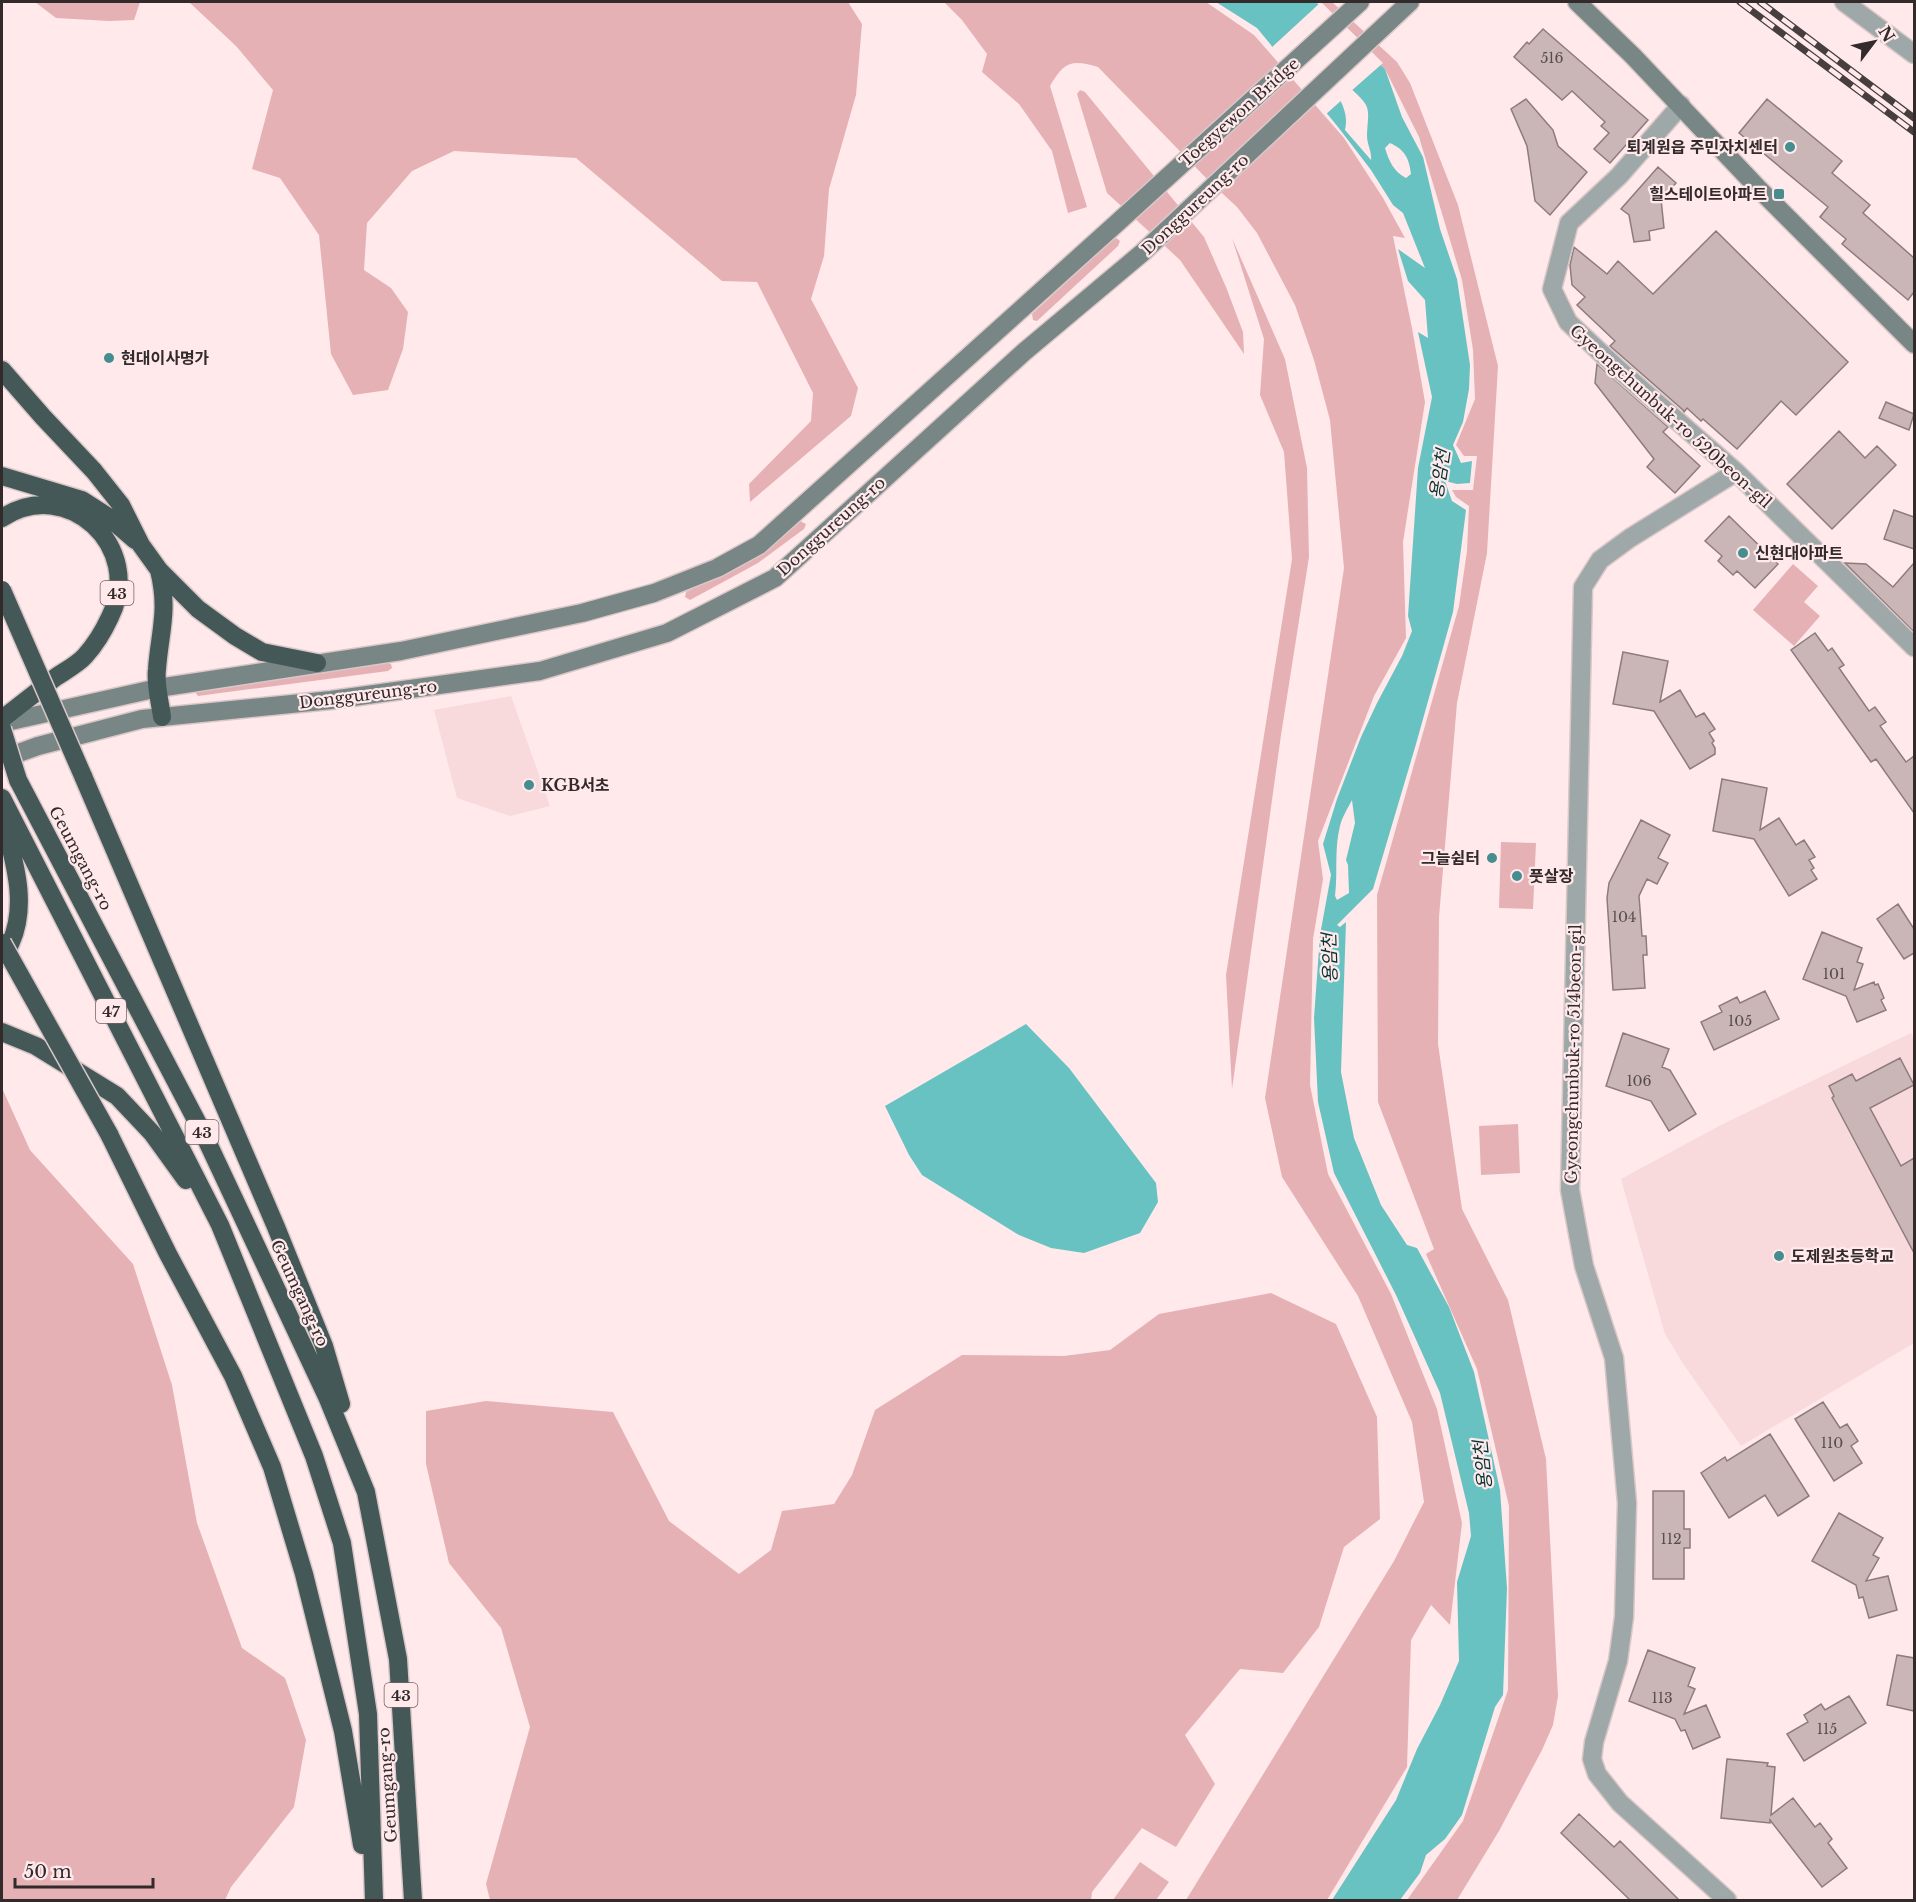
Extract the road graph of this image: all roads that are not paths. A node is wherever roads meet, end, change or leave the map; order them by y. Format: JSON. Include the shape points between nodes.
{"nodes":[{"id":1,"x":1360,"y":2,"type":"edge"},
{"id":2,"x":1421,"y":2,"type":"edge"},
{"id":3,"x":1577,"y":2,"type":"edge"},
{"id":4,"x":1844,"y":2,"type":"edge"},
{"id":5,"x":1406,"y":6,"type":"edge"},
{"id":6,"x":1914,"y":54,"type":"edge"},
{"id":7,"x":1681,"y":105,"type":"junction"},
{"id":8,"x":1914,"y":344,"type":"edge"},
{"id":9,"x":2,"y":370,"type":"edge"},
{"id":10,"x":1736,"y":472,"type":"junction"},
{"id":11,"x":2,"y":476,"type":"edge"},
{"id":12,"x":2,"y":518,"type":"edge"},
{"id":13,"x":141,"y":544,"type":"junction"},
{"id":14,"x":159,"y":570,"type":"junction"},
{"id":15,"x":2,"y":590,"type":"edge"},
{"id":16,"x":1914,"y":646,"type":"edge"},
{"id":17,"x":317,"y":663,"type":"junction"},
{"id":18,"x":158,"y":688,"type":"junction"},
{"id":19,"x":162,"y":717,"type":"junction"},
{"id":20,"x":2,"y":721,"type":"edge"},
{"id":21,"x":2,"y":729,"type":"edge"},
{"id":22,"x":2,"y":748,"type":"edge"},
{"id":23,"x":2,"y":759,"type":"edge"},
{"id":24,"x":18,"y":780,"type":"junction"},
{"id":25,"x":2,"y":798,"type":"edge"},
{"id":26,"x":2,"y":810,"type":"edge"},
{"id":27,"x":2,"y":943,"type":"edge"},
{"id":28,"x":2,"y":958,"type":"edge"},
{"id":29,"x":2,"y":1032,"type":"edge"},
{"id":30,"x":220,"y":1225,"type":"junction"},
{"id":31,"x":366,"y":1492,"type":"junction"},
{"id":32,"x":373,"y":1900,"type":"edge"},
{"id":33,"x":413,"y":1900,"type":"edge"},
{"id":34,"x":1727,"y":1900,"type":"edge"}],
"edges":[{"from":1,"to":17,"type":"street","name":"Toegyewon Bridge","via":[[759,544],[717,568],[654,593],[582,613],[401,651]]},
{"from":2,"to":5,"type":"street"},
{"from":3,"to":7,"type":"street"},
{"from":4,"to":6,"type":"street"},
{"from":5,"to":19,"type":"street","name":"Donggureung-ro","via":[[1142,254],[1024,352],[775,578],[667,633],[540,671],[331,700]]},
{"from":7,"to":8,"type":"street"},
{"from":7,"to":10,"type":"street","name":"Gyeongchunbuk-ro 520beon-gil","via":[[1619,176],[1569,223],[1552,289],[1568,322]]},
{"from":9,"to":13,"type":"highway","via":[[94,471],[121,505]]},
{"from":10,"to":16,"type":"street","name":"Gyeongchunbuk-ro 520beon-gil"},
{"from":10,"to":34,"type":"street","name":"Gyeongchunbuk-ro 514beon-gil","via":[[1600,560],[1583,587],[1570,1190],[1584,1266],[1614,1358],[1627,1503],[1624,1617],[1618,1661],[1593,1742],[1592,1759],[1597,1774],[1620,1803]]},
{"from":11,"to":13,"type":"highway","via":[[82,500]]},
{"from":12,"to":20,"type":"highway","number":"43","via":[[31,505],[48,504],[81,514],[105,536],[115,561],[118,586],[111,615],[85,656]]},
{"from":13,"to":14,"type":"highway"},
{"from":14,"to":17,"type":"highway","via":[[198,609],[262,652]]},
{"from":14,"to":18,"type":"highway","via":[[165,592]]},
{"from":15,"to":31,"type":"highway","bridge":true,"via":[[276,1227],[324,1346]]},
{"from":17,"to":18,"type":"street"},
{"from":18,"to":19,"type":"highway"},
{"from":18,"to":20,"type":"street"},
{"from":19,"to":23,"type":"street","name":"Donggureung-ro","via":[[49,743]]},
{"from":21,"to":24,"type":"highway","number":"43","bridge":true},
{"from":22,"to":24,"type":"highway","name":"Geumgang-ro","bridge":true},
{"from":24,"to":31,"type":"highway","name":"Geumgang-ro","number":"43","via":[[206,1139],[328,1399]]},
{"from":25,"to":30,"type":"highway","name":"Geumgang-ro","number":"47"},
{"from":26,"to":28,"type":"highway","via":[[19,896],[15,932]]},
{"from":27,"to":32,"type":"highway","bridge":true,"via":[[109,1134],[233,1376],[272,1467],[304,1574],[343,1731]]},
{"from":29,"to":30,"type":"highway","number":"43","via":[[36,1046],[117,1096],[152,1133]]},
{"from":30,"to":32,"type":"highway","name":"Geumgang-ro","number":"43","via":[[314,1456],[342,1543],[368,1714]]},
{"from":31,"to":33,"type":"highway","name":"Geumgang-ro","number":"43","via":[[398,1659]]}]}
